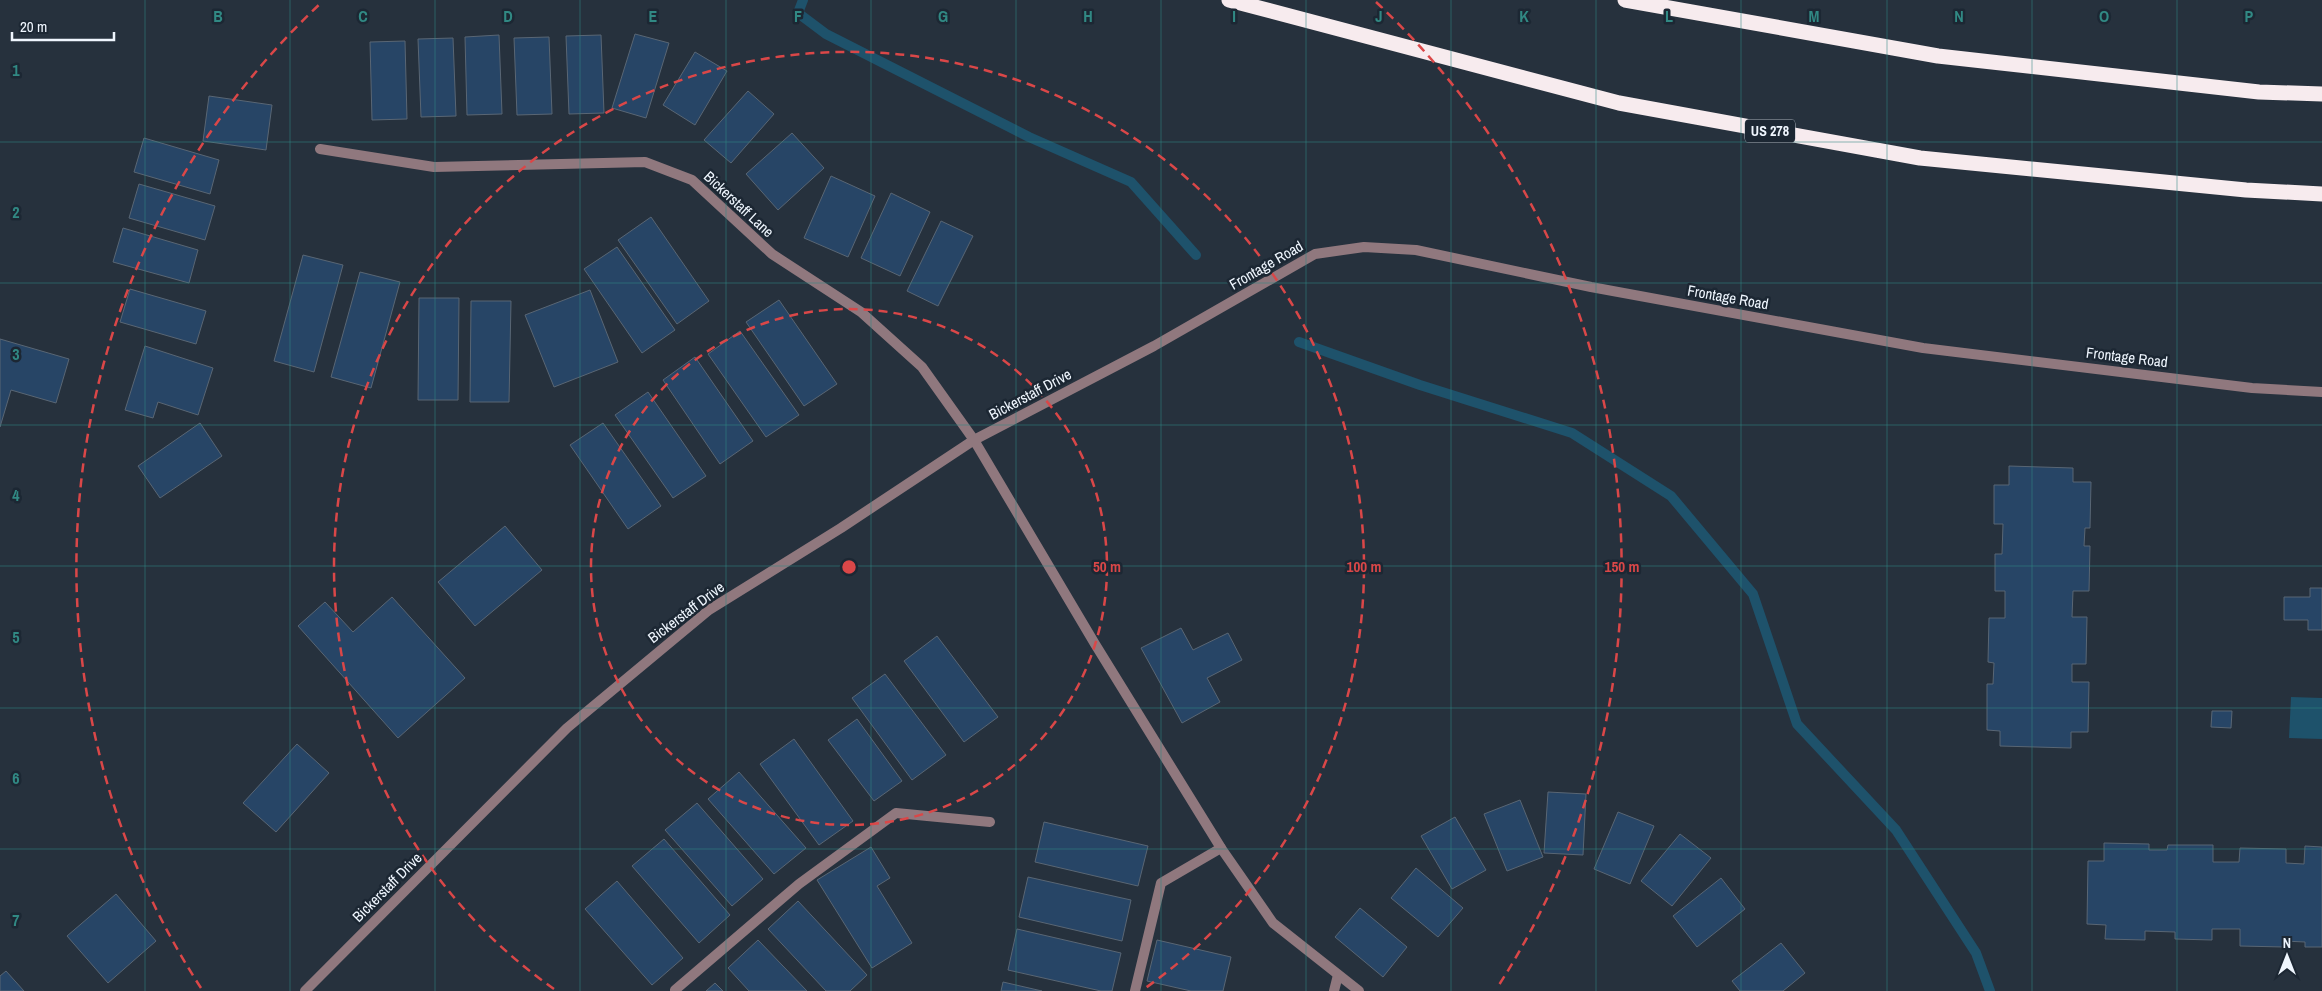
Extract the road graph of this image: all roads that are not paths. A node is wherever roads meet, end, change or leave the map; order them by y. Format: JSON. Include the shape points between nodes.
{"nodes":[{"id":1,"x":1229,"y":0,"type":"edge"},
{"id":2,"x":1625,"y":0,"type":"edge"},
{"id":3,"x":2322,"y":94,"type":"edge"},
{"id":4,"x":320,"y":149,"type":"dead end"},
{"id":5,"x":2322,"y":194,"type":"edge"},
{"id":6,"x":1154,"y":346,"type":"joint"},
{"id":7,"x":2322,"y":392,"type":"edge"},
{"id":8,"x":974,"y":440,"type":"junction"},
{"id":9,"x":990,"y":822,"type":"dead end"},
{"id":10,"x":1221,"y":848,"type":"junction"},
{"id":11,"x":1338,"y":974,"type":"junction"},
{"id":12,"x":675,"y":990,"type":"edge"},
{"id":13,"x":305,"y":991,"type":"edge"},
{"id":14,"x":1135,"y":991,"type":"edge"},
{"id":15,"x":1334,"y":991,"type":"edge"},
{"id":16,"x":1359,"y":991,"type":"edge"}],
"edges":[{"from":1,"to":5,"type":"highway","number":"US 278","via":[[1619,104],[1920,158],[2246,190]]},
{"from":2,"to":3,"type":"highway","via":[[1938,56],[2259,92]]},
{"from":4,"to":8,"type":"street","name":"Bickerstaff Lane","via":[[434,167],[646,162],[692,180],[772,254],[861,312],[922,367]]},
{"from":6,"to":7,"type":"street","name":"Frontage Road","via":[[1315,254],[1364,247],[1416,250],[1591,287],[1923,348],[2252,388]]},
{"from":6,"to":8,"type":"street","name":"Bickerstaff Drive"},
{"from":8,"to":10,"type":"street","name":"Bickerstaff Lane"},
{"from":8,"to":13,"type":"street","name":"Bickerstaff Drive","via":[[709,610],[567,728]]},
{"from":9,"to":12,"type":"street","via":[[896,813],[798,884]]},
{"from":10,"to":11,"type":"street","name":"Bickerstaff Lane","via":[[1273,922]]},
{"from":10,"to":14,"type":"street","via":[[1161,883]]},
{"from":11,"to":15,"type":"street"},
{"from":11,"to":16,"type":"street","name":"Bickerstaff Lane"}]}
